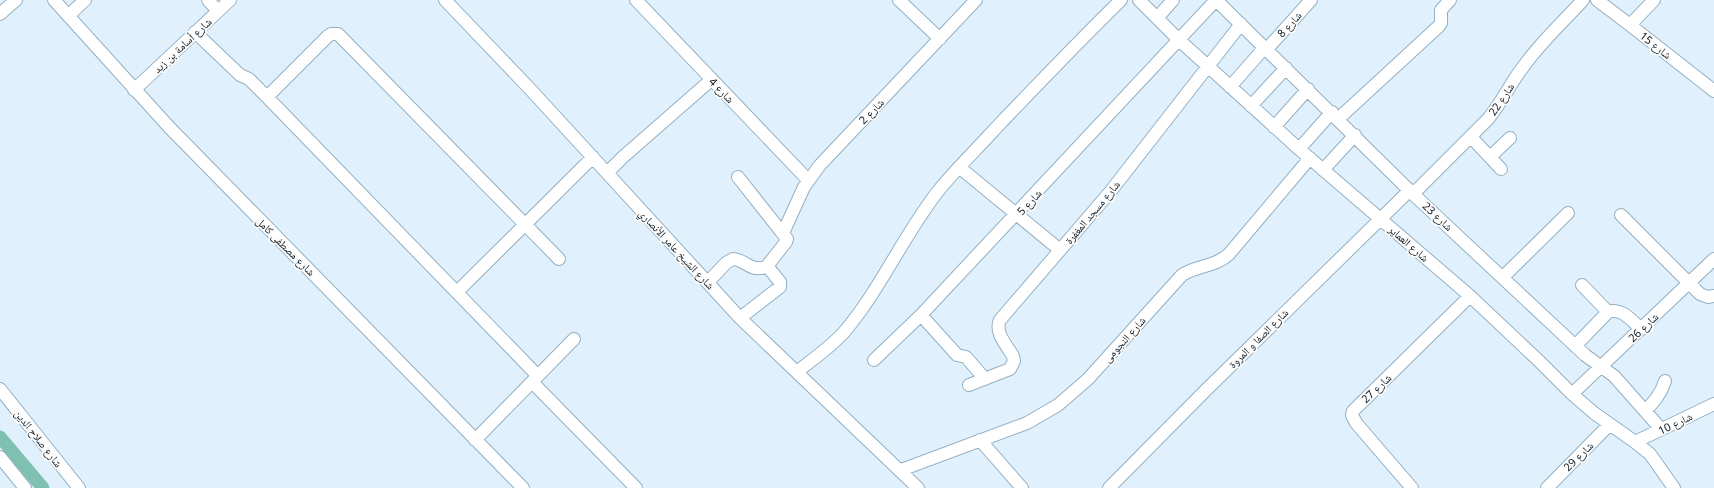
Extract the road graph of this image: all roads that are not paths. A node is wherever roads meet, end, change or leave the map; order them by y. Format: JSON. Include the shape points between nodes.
{"nodes":[{"id":1,"x":16,"y":0,"type":"edge"},
{"id":2,"x":54,"y":0,"type":"edge"},
{"id":3,"x":85,"y":0,"type":"edge"},
{"id":4,"x":208,"y":0,"type":"edge"},
{"id":5,"x":230,"y":0,"type":"edge"},
{"id":6,"x":445,"y":0,"type":"edge"},
{"id":7,"x":636,"y":0,"type":"edge"},
{"id":8,"x":899,"y":0,"type":"edge"},
{"id":9,"x":976,"y":0,"type":"edge"},
{"id":10,"x":1121,"y":0,"type":"edge"},
{"id":11,"x":1139,"y":0,"type":"edge"},
{"id":12,"x":1173,"y":0,"type":"edge"},
{"id":13,"x":1216,"y":0,"type":"edge"},
{"id":14,"x":1311,"y":0,"type":"edge"},
{"id":15,"x":1450,"y":0,"type":"edge"},
{"id":16,"x":1583,"y":0,"type":"edge"},
{"id":17,"x":1596,"y":0,"type":"edge"},
{"id":18,"x":1654,"y":0,"type":"edge"},
{"id":19,"x":218,"y":11,"type":"junction"},
{"id":20,"x":0,"y":14,"type":"edge"},
{"id":21,"x":69,"y":15,"type":"junction"},
{"id":22,"x":1157,"y":18,"type":"junction"},
{"id":23,"x":1241,"y":24,"type":"junction"},
{"id":24,"x":1630,"y":24,"type":"junction"},
{"id":25,"x":196,"y":32,"type":"junction"},
{"id":26,"x":940,"y":39,"type":"junction"},
{"id":27,"x":1180,"y":40,"type":"junction"},
{"id":28,"x":1266,"y":48,"type":"junction"},
{"id":29,"x":1207,"y":65,"type":"junction"},
{"id":30,"x":1286,"y":68,"type":"junction"},
{"id":31,"x":711,"y":80,"type":"junction"},
{"id":32,"x":1230,"y":87,"type":"junction"},
{"id":33,"x":1308,"y":89,"type":"junction"},
{"id":34,"x":134,"y":90,"type":"junction"},
{"id":35,"x":1714,"y":91,"type":"edge"},
{"id":36,"x":267,"y":97,"type":"junction"},
{"id":37,"x":1251,"y":106,"type":"junction"},
{"id":38,"x":1335,"y":116,"type":"junction"},
{"id":39,"x":1274,"y":127,"type":"junction"},
{"id":40,"x":1355,"y":135,"type":"junction"},
{"id":41,"x":1471,"y":137,"type":"junction"},
{"id":42,"x":1510,"y":138,"type":"dead end"},
{"id":43,"x":1299,"y":149,"type":"junction"},
{"id":44,"x":593,"y":157,"type":"junction"},
{"id":45,"x":1490,"y":157,"type":"junction"},
{"id":46,"x":1310,"y":158,"type":"junction"},
{"id":47,"x":959,"y":166,"type":"junction"},
{"id":48,"x":1501,"y":169,"type":"dead end"},
{"id":49,"x":1323,"y":170,"type":"junction"},
{"id":50,"x":607,"y":173,"type":"junction"},
{"id":51,"x":738,"y":177,"type":"dead end"},
{"id":52,"x":808,"y":180,"type":"junction"},
{"id":53,"x":1412,"y":192,"type":"junction"},
{"id":54,"x":1568,"y":213,"type":"dead end"},
{"id":55,"x":1017,"y":214,"type":"junction"},
{"id":56,"x":1621,"y":215,"type":"dead end"},
{"id":57,"x":1380,"y":218,"type":"junction"},
{"id":58,"x":525,"y":224,"type":"junction"},
{"id":59,"x":783,"y":234,"type":"junction"},
{"id":60,"x":1060,"y":250,"type":"junction"},
{"id":61,"x":559,"y":259,"type":"dead end"},
{"id":62,"x":1714,"y":259,"type":"edge"},
{"id":63,"x":767,"y":267,"type":"junction"},
{"id":64,"x":1503,"y":277,"type":"junction"},
{"id":65,"x":708,"y":282,"type":"junction"},
{"id":66,"x":1689,"y":282,"type":"junction"},
{"id":67,"x":1582,"y":285,"type":"dead end"},
{"id":68,"x":457,"y":292,"type":"junction"},
{"id":69,"x":1470,"y":296,"type":"junction"},
{"id":70,"x":1714,"y":296,"type":"edge"},
{"id":71,"x":1608,"y":312,"type":"junction"},
{"id":72,"x":921,"y":315,"type":"junction"},
{"id":73,"x":740,"y":318,"type":"junction"},
{"id":74,"x":1641,"y":329,"type":"junction"},
{"id":75,"x":574,"y":339,"type":"dead end"},
{"id":76,"x":1576,"y":346,"type":"junction"},
{"id":77,"x":874,"y":360,"type":"dead end"},
{"id":78,"x":1602,"y":367,"type":"junction"},
{"id":79,"x":797,"y":372,"type":"junction"},
{"id":80,"x":535,"y":379,"type":"junction"},
{"id":81,"x":985,"y":379,"type":"junction"},
{"id":82,"x":1665,"y":381,"type":"dead end"},
{"id":83,"x":969,"y":385,"type":"dead end"},
{"id":84,"x":0,"y":389,"type":"edge"},
{"id":85,"x":1572,"y":394,"type":"junction"},
{"id":86,"x":1714,"y":404,"type":"edge"},
{"id":87,"x":1645,"y":411,"type":"junction"},
{"id":88,"x":1609,"y":425,"type":"junction"},
{"id":89,"x":1661,"y":429,"type":"junction"},
{"id":90,"x":475,"y":440,"type":"junction"},
{"id":91,"x":980,"y":440,"type":"junction"},
{"id":92,"x":1635,"y":442,"type":"junction"},
{"id":93,"x":0,"y":457,"type":"edge"},
{"id":94,"x":901,"y":470,"type":"junction"},
{"id":95,"x":25,"y":488,"type":"edge"},
{"id":96,"x":79,"y":488,"type":"edge"},
{"id":97,"x":523,"y":488,"type":"edge"},
{"id":98,"x":636,"y":488,"type":"edge"},
{"id":99,"x":918,"y":488,"type":"edge"},
{"id":100,"x":1022,"y":488,"type":"edge"},
{"id":101,"x":1109,"y":488,"type":"edge"},
{"id":102,"x":1412,"y":488,"type":"edge"},
{"id":103,"x":1547,"y":488,"type":"edge"},
{"id":104,"x":1674,"y":488,"type":"edge"}],
"edges":[{"from":1,"to":20,"type":"street"},
{"from":2,"to":21,"type":"street","name":"شارع مصطفى كامل"},
{"from":3,"to":21,"type":"street"},
{"from":4,"to":19,"type":"street"},
{"from":5,"to":19,"type":"street","name":"شارع أسامة بن زيد"},
{"from":6,"to":44,"type":"street","name":"شارع الشيخ عامر الأنصاري"},
{"from":7,"to":31,"type":"street","name":"شارع 4"},
{"from":8,"to":26,"type":"street"},
{"from":9,"to":26,"type":"street","name":"شارع 2"},
{"from":10,"to":47,"type":"street"},
{"from":11,"to":22,"type":"street","name":"شارع العماير"},
{"from":12,"to":22,"type":"street"},
{"from":13,"to":23,"type":"street","name":"شارع 23"},
{"from":13,"to":27,"type":"street","name":"شارع 5"},
{"from":14,"to":28,"type":"street","name":"شارع 8"},
{"from":15,"to":38,"type":"street","via":[[1441,10],[1439,26]]},
{"from":16,"to":41,"type":"street","name":"شارع 22","via":[[1532,55],[1499,106]]},
{"from":17,"to":24,"type":"street","name":"شارع 15"},
{"from":18,"to":24,"type":"street"},
{"from":19,"to":25,"type":"street","name":"شارع أسامة بن زيد"},
{"from":21,"to":34,"type":"street","name":"شارع مصطفى كامل"},
{"from":22,"to":27,"type":"street","name":"شارع العماير"},
{"from":23,"to":28,"type":"street","name":"شارع 23"},
{"from":23,"to":29,"type":"street","name":"شارع مسجد المغفرة"},
{"from":24,"to":35,"type":"street","name":"شارع 15"},
{"from":25,"to":34,"type":"street","name":"شارع أسامة بن زيد"},
{"from":25,"to":36,"type":"street","via":[[240,75],[249,79]]},
{"from":26,"to":52,"type":"street","name":"شارع 2"},
{"from":27,"to":29,"type":"street","name":"شارع العماير"},
{"from":27,"to":55,"type":"street","name":"شارع 5"},
{"from":28,"to":30,"type":"street","name":"شارع 23"},
{"from":28,"to":32,"type":"street","name":"شارع 8"},
{"from":29,"to":32,"type":"street","name":"شارع العماير"},
{"from":29,"to":60,"type":"street","name":"شارع مسجد المغفرة","via":[[1132,164]]},
{"from":30,"to":33,"type":"street","name":"شارع 23"},
{"from":30,"to":37,"type":"street"},
{"from":31,"to":50,"type":"street"},
{"from":31,"to":52,"type":"street","name":"شارع 4"},
{"from":32,"to":37,"type":"street","name":"شارع العماير"},
{"from":33,"to":38,"type":"street","name":"شارع 23"},
{"from":33,"to":39,"type":"street"},
{"from":34,"to":90,"type":"street","name":"شارع مصطفى كامل"},
{"from":36,"to":58,"type":"street","via":[[328,36],[338,34]]},
{"from":36,"to":68,"type":"street"},
{"from":37,"to":39,"type":"street","name":"شارع العماير"},
{"from":38,"to":40,"type":"street","name":"شارع 23"},
{"from":38,"to":43,"type":"street"},
{"from":39,"to":43,"type":"street","name":"شارع العماير"},
{"from":40,"to":49,"type":"street"},
{"from":40,"to":53,"type":"street","name":"شارع 23"},
{"from":41,"to":45,"type":"street"},
{"from":41,"to":53,"type":"street","name":"شارع 22"},
{"from":42,"to":45,"type":"street"},
{"from":43,"to":46,"type":"street","name":"شارع العماير"},
{"from":44,"to":50,"type":"street","name":"شارع الشيخ عامر الأنصاري"},
{"from":44,"to":58,"type":"street"},
{"from":45,"to":48,"type":"street"},
{"from":46,"to":49,"type":"street","name":"شارع العماير"},
{"from":46,"to":91,"type":"street","name":"شارع النجومى","via":[[1229,254],[1217,263],[1196,268],[1182,275],[1072,394],[1032,420]]},
{"from":47,"to":55,"type":"street"},
{"from":47,"to":79,"type":"street","via":[[934,196],[906,237],[863,308],[844,332]]},
{"from":49,"to":57,"type":"street","name":"شارع العماير"},
{"from":50,"to":65,"type":"street","name":"شارع الشيخ عامر الأنصاري"},
{"from":51,"to":59,"type":"street"},
{"from":52,"to":59,"type":"street","name":"شارع 2"},
{"from":53,"to":57,"type":"street","name":"شارع الصفا و المروة"},
{"from":53,"to":64,"type":"street","name":"شارع 23"},
{"from":54,"to":64,"type":"street"},
{"from":55,"to":60,"type":"street"},
{"from":55,"to":72,"type":"street","name":"شارع 5"},
{"from":56,"to":66,"type":"street"},
{"from":57,"to":69,"type":"street","name":"شارع العماير"},
{"from":57,"to":101,"type":"street","name":"شارع الصفا و المروة"},
{"from":58,"to":61,"type":"street"},
{"from":58,"to":68,"type":"street"},
{"from":59,"to":63,"type":"street","name":"شارع 2","via":[[786,242]]},
{"from":60,"to":81,"type":"street","name":"شارع مسجد المغفرة","via":[[998,324],[999,333],[1013,356],[1013,365],[1006,371]]},
{"from":62,"to":66,"type":"street","name":"شارع 26"},
{"from":63,"to":65,"type":"street","via":[[756,269],[733,260],[726,263]]},
{"from":63,"to":73,"type":"street","via":[[779,280],[780,286]]},
{"from":64,"to":76,"type":"street","name":"شارع 23"},
{"from":65,"to":73,"type":"street","name":"شارع الشيخ عامر الأنصاري"},
{"from":66,"to":70,"type":"street","via":[[1700,294]]},
{"from":66,"to":74,"type":"street","name":"شارع 26"},
{"from":67,"to":71,"type":"street"},
{"from":68,"to":80,"type":"street"},
{"from":69,"to":85,"type":"street","name":"شارع العماير"},
{"from":69,"to":102,"type":"street","name":"شارع 27","via":[[1353,411],[1356,423]]},
{"from":71,"to":74,"type":"street","via":[[1618,311]]},
{"from":71,"to":76,"type":"street"},
{"from":72,"to":77,"type":"street","name":"شارع 5"},
{"from":72,"to":81,"type":"street","via":[[958,355],[966,357]]},
{"from":73,"to":79,"type":"street","name":"شارع الشيخ عامر الأنصاري"},
{"from":74,"to":78,"type":"street","name":"شارع 26"},
{"from":75,"to":80,"type":"street"},
{"from":76,"to":78,"type":"street","name":"شارع 23"},
{"from":78,"to":85,"type":"street","name":"شارع 26"},
{"from":78,"to":87,"type":"street","name":"شارع 23","via":[[1614,376]]},
{"from":79,"to":94,"type":"street","name":"شارع الشيخ عامر الأنصاري"},
{"from":80,"to":90,"type":"street"},
{"from":80,"to":98,"type":"street"},
{"from":81,"to":83,"type":"street","name":"شارع مسجد المغفرة"},
{"from":82,"to":87,"type":"street","via":[[1656,400]]},
{"from":84,"to":96,"type":"street","name":"شارع صلاح الدين"},
{"from":85,"to":88,"type":"street","name":"شارع العماير"},
{"from":86,"to":89,"type":"street","name":"شارع 10"},
{"from":87,"to":89,"type":"street","name":"شارع 23"},
{"from":88,"to":92,"type":"street","name":"شارع العماير"},
{"from":88,"to":103,"type":"street","name":"شارع 29"},
{"from":89,"to":92,"type":"street","name":"شارع 10"},
{"from":90,"to":97,"type":"street","name":"شارع مصطفى كامل"},
{"from":91,"to":94,"type":"street","name":"شارع النجومى"},
{"from":91,"to":100,"type":"street"},
{"from":92,"to":104,"type":"street","name":"شارع العماير","via":[[1650,454]]},
{"from":93,"to":95,"type":"street"},
{"from":94,"to":99,"type":"street","name":"شارع الشيخ عامر الأنصاري"}]}
